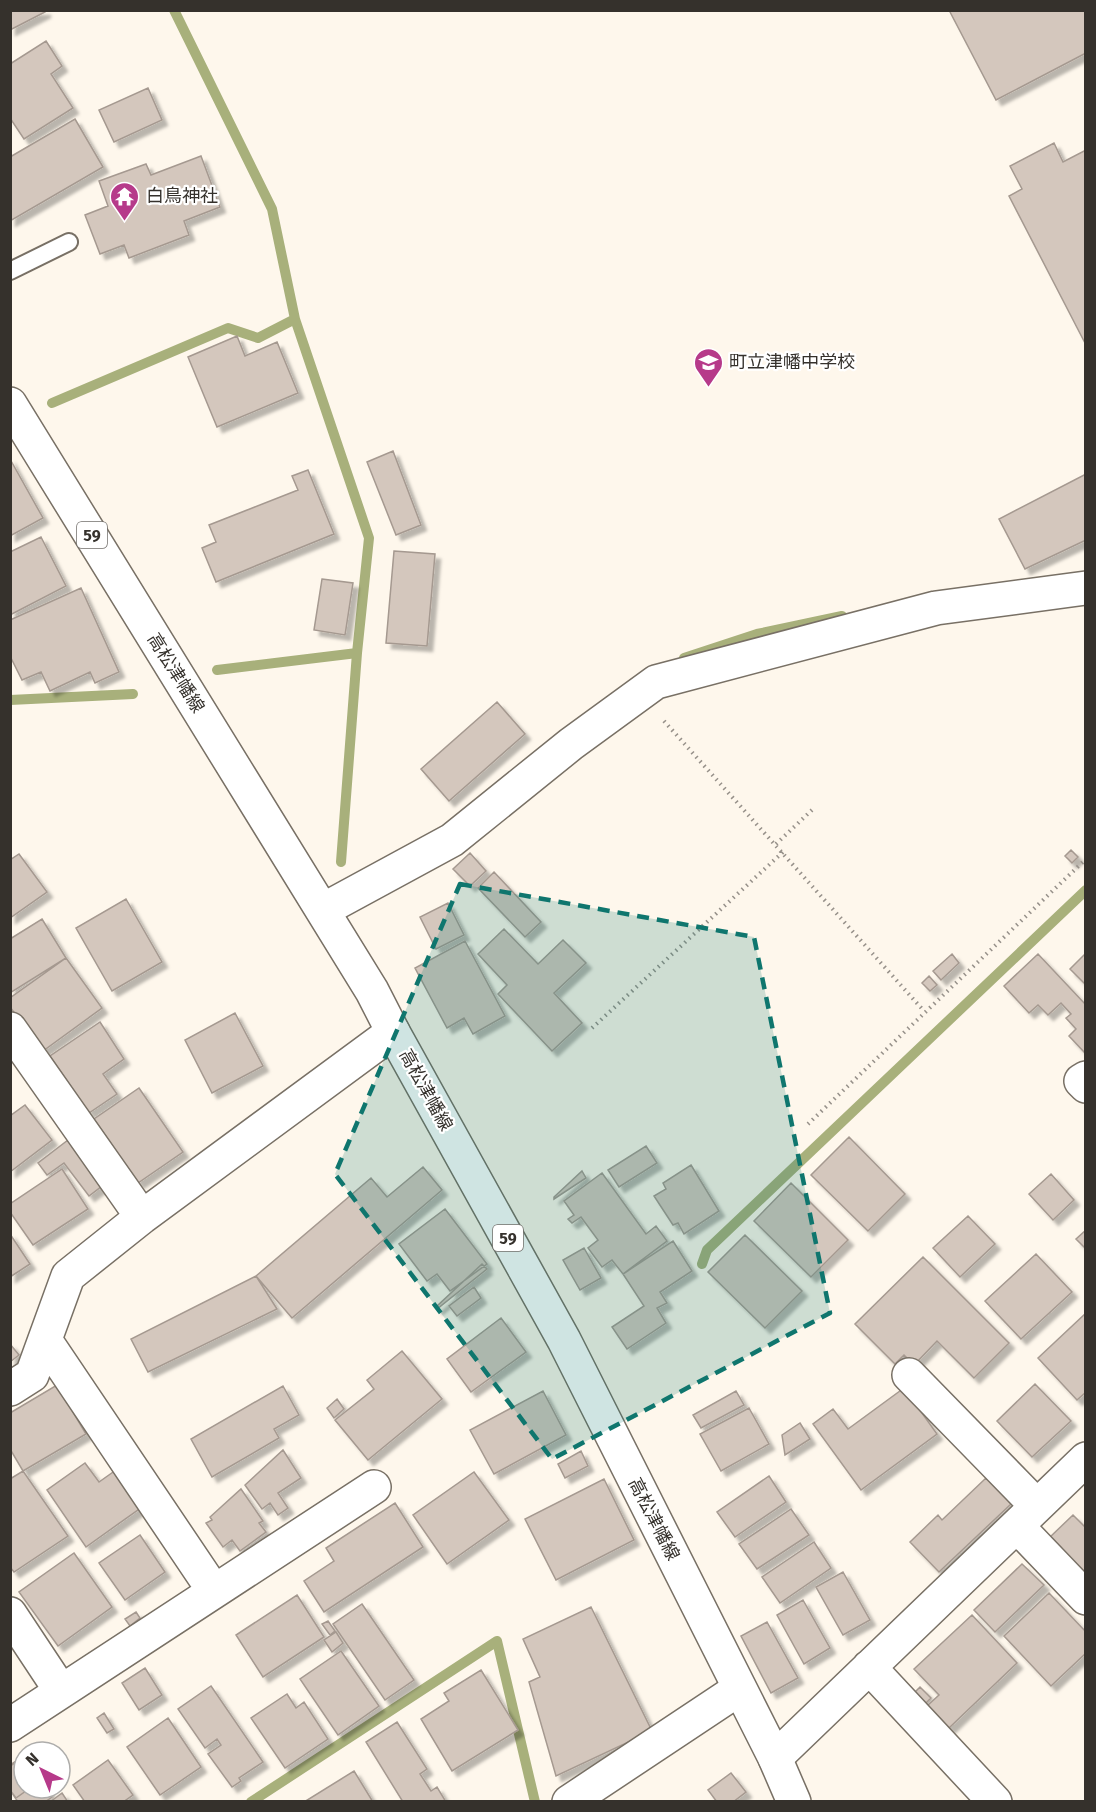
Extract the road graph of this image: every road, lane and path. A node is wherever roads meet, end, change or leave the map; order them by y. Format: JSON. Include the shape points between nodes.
{"nodes":[{"id":1,"x":69,"y":242,"type":"dead end"},
{"id":2,"x":10,"y":271,"type":"edge"},
{"id":3,"x":10,"y":404,"type":"edge"},
{"id":4,"x":1086,"y":588,"type":"edge"},
{"id":5,"x":639,"y":694,"type":"junction"},
{"id":6,"x":812,"y":810,"type":"dead end"},
{"id":7,"x":776,"y":844,"type":"junction"},
{"id":8,"x":783,"y":852,"type":"junction"},
{"id":9,"x":1086,"y":859,"type":"edge"},
{"id":10,"x":323,"y":910,"type":"junction"},
{"id":11,"x":924,"y":1011,"type":"junction"},
{"id":12,"x":592,"y":1028,"type":"dead end"},
{"id":13,"x":10,"y":1029,"type":"edge"},
{"id":14,"x":393,"y":1032,"type":"junction"},
{"id":15,"x":1086,"y":1078,"type":"edge"},
{"id":16,"x":1086,"y":1086,"type":"edge"},
{"id":17,"x":808,"y":1124,"type":"dead end"},
{"id":18,"x":142,"y":1217,"type":"junction"},
{"id":19,"x":45,"y":1340,"type":"junction"},
{"id":20,"x":909,"y":1375,"type":"dead end"},
{"id":21,"x":10,"y":1389,"type":"edge"},
{"id":22,"x":1086,"y":1459,"type":"edge"},
{"id":23,"x":374,"y":1486,"type":"dead end"},
{"id":24,"x":1027,"y":1516,"type":"junction"},
{"id":25,"x":214,"y":1591,"type":"junction"},
{"id":26,"x":1086,"y":1598,"type":"edge"},
{"id":27,"x":10,"y":1614,"type":"edge"},
{"id":28,"x":869,"y":1667,"type":"junction"},
{"id":29,"x":739,"y":1689,"type":"junction"},
{"id":30,"x":61,"y":1691,"type":"junction"},
{"id":31,"x":10,"y":1725,"type":"edge"},
{"id":32,"x":775,"y":1758,"type":"junction"},
{"id":33,"x":569,"y":1802,"type":"edge"},
{"id":34,"x":794,"y":1802,"type":"edge"},
{"id":35,"x":995,"y":1802,"type":"edge"}],
"edges":[{"from":1,"to":2,"type":"lane"},
{"from":3,"to":10,"type":"street","name":"高松津幡線","number":"59"},
{"from":4,"to":5,"type":"street","via":[[936,608],[656,682]]},
{"from":5,"to":7,"type":"path"},
{"from":5,"to":10,"type":"street","via":[[452,840]]},
{"from":6,"to":7,"type":"path"},
{"from":7,"to":8,"type":"path"},
{"from":8,"to":11,"type":"path"},
{"from":8,"to":12,"type":"path"},
{"from":9,"to":11,"type":"path"},
{"from":10,"to":14,"type":"street","name":"高松津幡線","number":"59"},
{"from":11,"to":17,"type":"path"},
{"from":13,"to":18,"type":"street"},
{"from":14,"to":18,"type":"street"},
{"from":14,"to":29,"type":"street","name":"高松津幡線","number":"59","via":[[564,1340]]},
{"from":15,"to":16,"type":"street","via":[[1081,1082]]},
{"from":18,"to":19,"type":"street","via":[[68,1276]]},
{"from":19,"to":21,"type":"street","via":[[32,1375]]},
{"from":19,"to":25,"type":"street"},
{"from":20,"to":24,"type":"street"},
{"from":22,"to":24,"type":"street"},
{"from":23,"to":25,"type":"street"},
{"from":24,"to":26,"type":"street"},
{"from":24,"to":28,"type":"street"},
{"from":25,"to":30,"type":"street"},
{"from":27,"to":30,"type":"street"},
{"from":28,"to":32,"type":"street"},
{"from":28,"to":35,"type":"street"},
{"from":29,"to":32,"type":"street","name":"高松津幡線","number":"59"},
{"from":29,"to":33,"type":"street"},
{"from":30,"to":31,"type":"street"},
{"from":32,"to":34,"type":"street","name":"高松津幡線","number":"59"}]}
